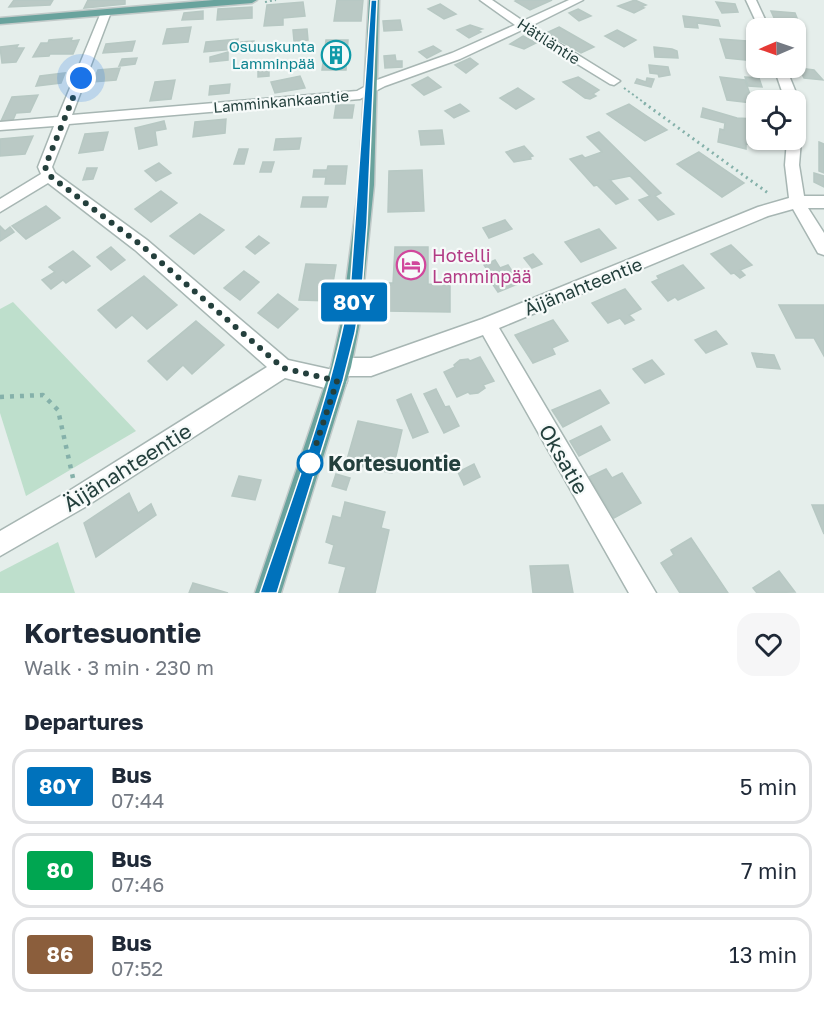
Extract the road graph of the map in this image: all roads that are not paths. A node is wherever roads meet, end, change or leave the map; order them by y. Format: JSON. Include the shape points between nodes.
{"nodes":[{"id":1,"x":252,"y":0,"type":"edge"},
{"id":2,"x":374,"y":0,"type":"edge"},
{"id":3,"x":485,"y":0,"type":"edge"},
{"id":4,"x":578,"y":0,"type":"edge"},
{"id":5,"x":751,"y":0,"type":"edge"},
{"id":6,"x":106,"y":12,"type":"junction"},
{"id":7,"x":759,"y":18,"type":"edge"},
{"id":8,"x":0,"y":21,"type":"edge"},
{"id":9,"x":524,"y":24,"type":"junction"},
{"id":10,"x":614,"y":81,"type":"road end"},
{"id":11,"x":370,"y":91,"type":"junction"},
{"id":12,"x":63,"y":122,"type":"junction"},
{"id":13,"x":0,"y":126,"type":"edge"},
{"id":14,"x":793,"y":150,"type":"edge"},
{"id":15,"x":50,"y":176,"type":"junction"},
{"id":16,"x":824,"y":202,"type":"edge"},
{"id":17,"x":791,"y":204,"type":"junction"},
{"id":18,"x":0,"y":206,"type":"edge"},
{"id":19,"x":824,"y":248,"type":"edge"},
{"id":20,"x":487,"y":326,"type":"junction"},
{"id":21,"x":283,"y":368,"type":"junction"},
{"id":22,"x":339,"y":374,"type":"junction"},
{"id":23,"x":0,"y":544,"type":"edge"},
{"id":24,"x":268,"y":593,"type":"edge"},
{"id":25,"x":643,"y":593,"type":"edge"}],
"edges":[{"from":1,"to":6,"type":"main road"},
{"from":2,"to":11,"type":"main road"},
{"from":3,"to":9,"type":"street","name":"Hätiläntie"},
{"from":4,"to":9,"type":"street","name":"Lamminkankaantie"},
{"from":5,"to":7,"type":"street"},
{"from":6,"to":8,"type":"main road"},
{"from":6,"to":12,"type":"street"},
{"from":9,"to":10,"type":"street","name":"Hätiläntie"},
{"from":9,"to":11,"type":"street","name":"Lamminkankaantie"},
{"from":11,"to":12,"type":"street","name":"Lamminkankaantie"},
{"from":11,"to":22,"type":"main road","via":[[356,291]]},
{"from":12,"to":13,"type":"street","name":"Lamminkankaantie"},
{"from":12,"to":15,"type":"street","via":[[45,167]]},
{"from":14,"to":17,"type":"street"},
{"from":15,"to":18,"type":"street"},
{"from":15,"to":21,"type":"street","via":[[141,245]]},
{"from":16,"to":17,"type":"street","name":"Äijänahteentie"},
{"from":17,"to":19,"type":"street"},
{"from":17,"to":20,"type":"street","name":"Äijänahteentie","via":[[764,211]]},
{"from":20,"to":22,"type":"street","name":"Äijänahteentie","via":[[371,367]]},
{"from":20,"to":25,"type":"street","name":"Oksatie"},
{"from":21,"to":22,"type":"street","name":"Äijänahteentie"},
{"from":21,"to":23,"type":"street","name":"Äijänahteentie"},
{"from":22,"to":24,"type":"main road"}]}
